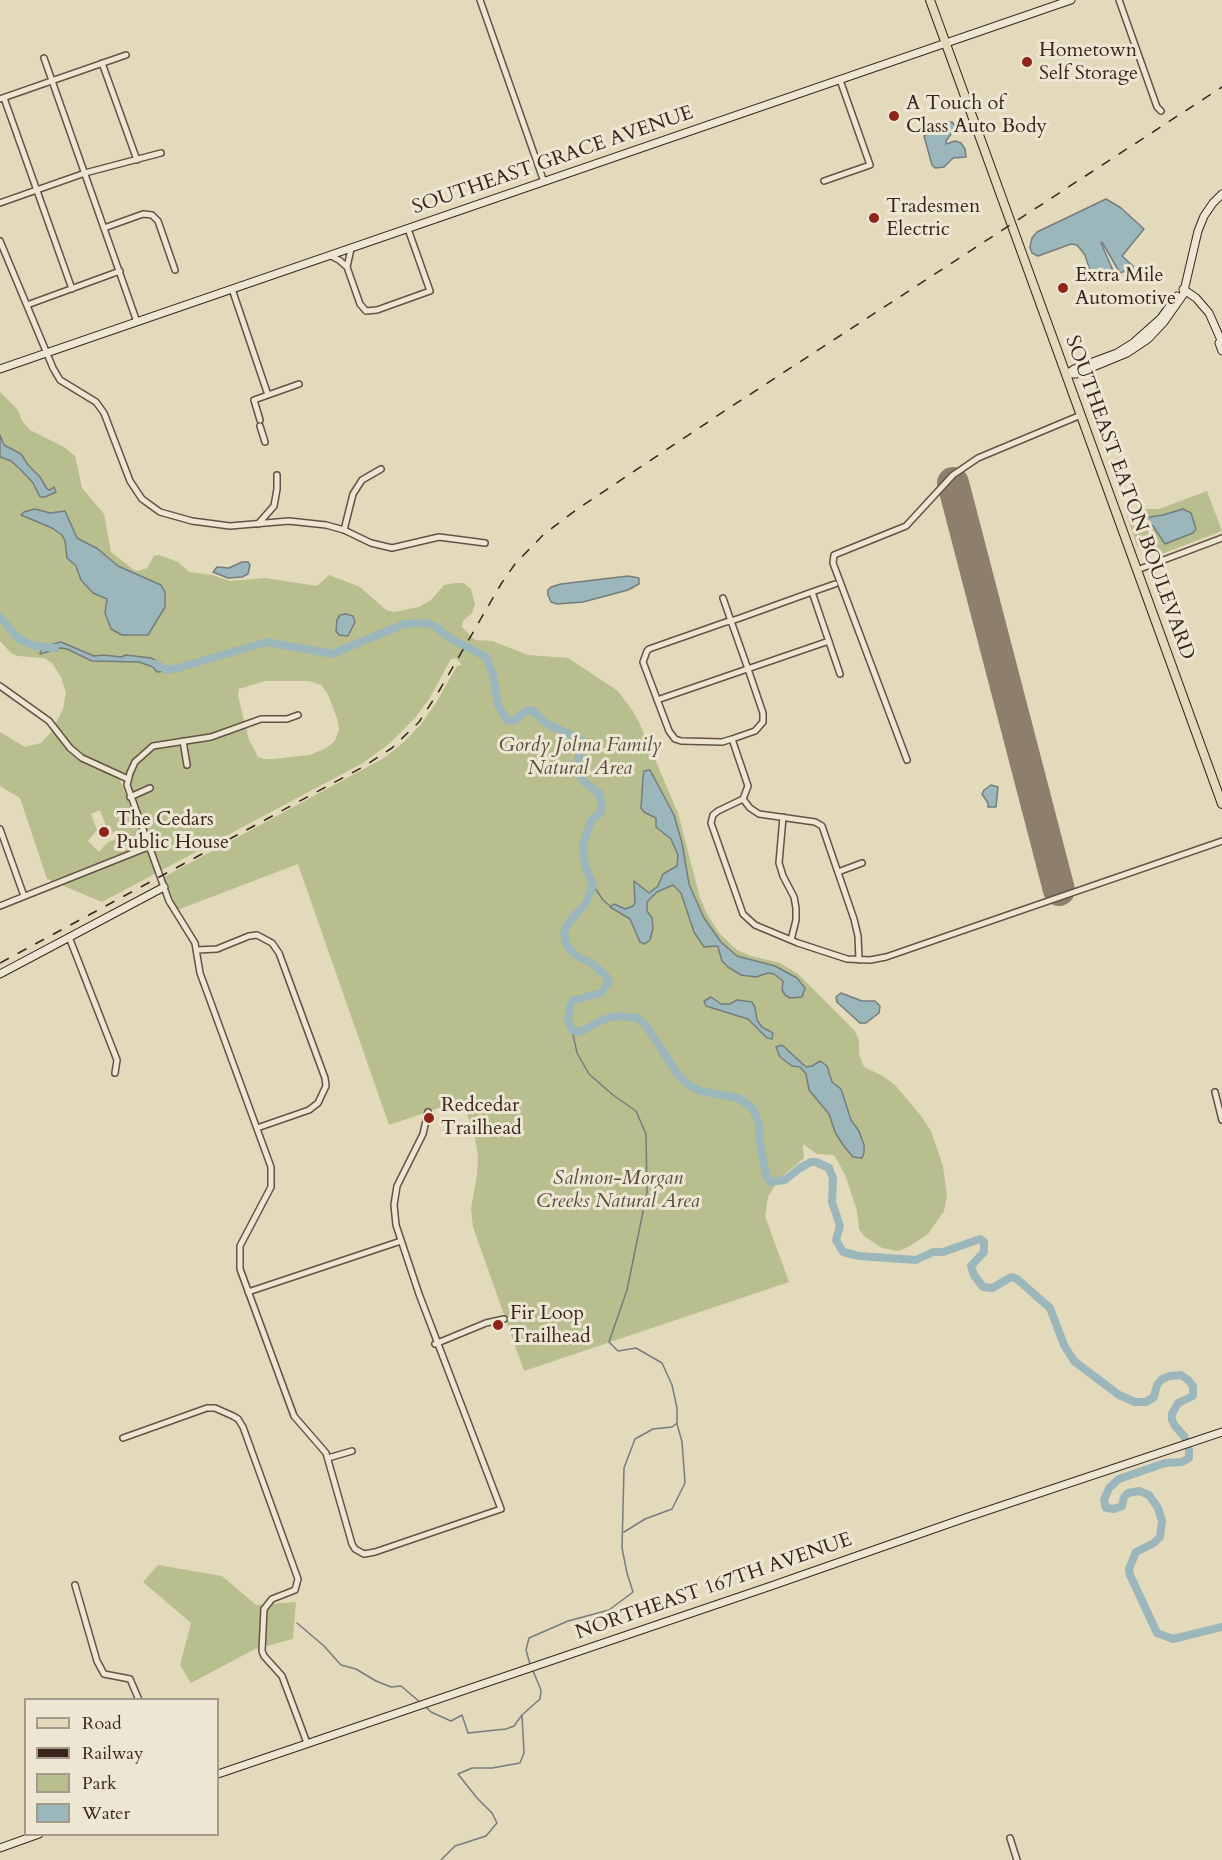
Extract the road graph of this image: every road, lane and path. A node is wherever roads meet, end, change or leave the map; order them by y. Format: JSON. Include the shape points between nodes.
{"nodes":[{"id":1,"x":480,"y":0,"type":"edge"},
{"id":2,"x":930,"y":0,"type":"edge"},
{"id":3,"x":1071,"y":0,"type":"edge"},
{"id":4,"x":1119,"y":0,"type":"edge"},
{"id":5,"x":946,"y":44,"type":"junction"},
{"id":6,"x":126,"y":55,"type":"dead end"},
{"id":7,"x":44,"y":58,"type":"dead end"},
{"id":8,"x":102,"y":63,"type":"junction"},
{"id":9,"x":840,"y":80,"type":"junction"},
{"id":10,"x":52,"y":81,"type":"junction"},
{"id":11,"x":2,"y":98,"type":"edge"},
{"id":12,"x":1161,"y":111,"type":"dead end"},
{"id":13,"x":161,"y":153,"type":"dead end"},
{"id":14,"x":137,"y":160,"type":"junction"},
{"id":15,"x":85,"y":172,"type":"junction"},
{"id":16,"x":824,"y":181,"type":"dead end"},
{"id":17,"x":544,"y":182,"type":"junction"},
{"id":18,"x":37,"y":190,"type":"junction"},
{"id":19,"x":1222,"y":194,"type":"edge"},
{"id":20,"x":0,"y":203,"type":"edge"},
{"id":21,"x":105,"y":228,"type":"junction"},
{"id":22,"x":408,"y":229,"type":"junction"},
{"id":23,"x":0,"y":241,"type":"edge"},
{"id":24,"x":351,"y":249,"type":"junction"},
{"id":25,"x":331,"y":255,"type":"junction"},
{"id":26,"x":347,"y":267,"type":"junction"},
{"id":27,"x":175,"y":270,"type":"dead end"},
{"id":28,"x":120,"y":272,"type":"junction"},
{"id":29,"x":72,"y":289,"type":"junction"},
{"id":30,"x":232,"y":289,"type":"junction"},
{"id":31,"x":1183,"y":290,"type":"junction"},
{"id":32,"x":27,"y":305,"type":"junction"},
{"id":33,"x":137,"y":322,"type":"junction"},
{"id":34,"x":1221,"y":340,"type":"edge"},
{"id":35,"x":1222,"y":351,"type":"edge"},
{"id":36,"x":47,"y":353,"type":"junction"},
{"id":37,"x":0,"y":369,"type":"edge"},
{"id":38,"x":1067,"y":374,"type":"junction"},
{"id":39,"x":299,"y":384,"type":"dead end"},
{"id":40,"x":268,"y":394,"type":"junction"},
{"id":41,"x":1081,"y":415,"type":"junction"},
{"id":42,"x":265,"y":442,"type":"dead end"},
{"id":43,"x":381,"y":469,"type":"dead end"},
{"id":44,"x":277,"y":475,"type":"dead end"},
{"id":45,"x":258,"y":524,"type":"junction"},
{"id":46,"x":344,"y":530,"type":"junction"},
{"id":47,"x":1222,"y":538,"type":"edge"},
{"id":48,"x":485,"y":543,"type":"dead end"},
{"id":49,"x":1136,"y":570,"type":"junction"},
{"id":50,"x":836,"y":584,"type":"dead end"},
{"id":51,"x":812,"y":592,"type":"junction"},
{"id":52,"x":723,"y":598,"type":"dead end"},
{"id":53,"x":731,"y":621,"type":"junction"},
{"id":54,"x":829,"y":641,"type":"junction"},
{"id":55,"x":748,"y":669,"type":"junction"},
{"id":56,"x":840,"y":674,"type":"dead end"},
{"id":57,"x":0,"y":686,"type":"edge"},
{"id":58,"x":657,"y":700,"type":"junction"},
{"id":59,"x":298,"y":715,"type":"dead end"},
{"id":60,"x":732,"y":740,"type":"junction"},
{"id":61,"x":183,"y":741,"type":"junction"},
{"id":62,"x":907,"y":759,"type":"dead end"},
{"id":63,"x":187,"y":765,"type":"dead end"},
{"id":64,"x":128,"y":779,"type":"junction"},
{"id":65,"x":150,"y":788,"type":"dead end"},
{"id":66,"x":130,"y":796,"type":"junction"},
{"id":67,"x":743,"y":799,"type":"junction"},
{"id":68,"x":1222,"y":804,"type":"edge"},
{"id":69,"x":783,"y":817,"type":"junction"},
{"id":70,"x":0,"y":829,"type":"edge"},
{"id":71,"x":1222,"y":841,"type":"edge"},
{"id":72,"x":148,"y":847,"type":"junction"},
{"id":73,"x":8,"y":852,"type":"junction"},
{"id":74,"x":0,"y":855,"type":"edge"},
{"id":75,"x":862,"y":863,"type":"dead end"},
{"id":76,"x":838,"y":872,"type":"junction"},
{"id":77,"x":164,"y":887,"type":"junction"},
{"id":78,"x":24,"y":896,"type":"junction"},
{"id":79,"x":0,"y":906,"type":"edge"},
{"id":80,"x":69,"y":937,"type":"junction"},
{"id":81,"x":791,"y":940,"type":"junction"},
{"id":82,"x":197,"y":950,"type":"junction"},
{"id":83,"x":859,"y":960,"type":"junction"},
{"id":84,"x":0,"y":974,"type":"edge"},
{"id":85,"x":115,"y":1073,"type":"dead end"},
{"id":86,"x":1215,"y":1092,"type":"dead end"},
{"id":87,"x":428,"y":1112,"type":"dead end"},
{"id":88,"x":1222,"y":1120,"type":"edge"},
{"id":89,"x":257,"y":1128,"type":"junction"},
{"id":90,"x":401,"y":1241,"type":"junction"},
{"id":91,"x":248,"y":1292,"type":"junction"},
{"id":92,"x":504,"y":1319,"type":"dead end"},
{"id":93,"x":436,"y":1344,"type":"junction"},
{"id":94,"x":463,"y":1405,"type":"junction"},
{"id":95,"x":456,"y":1408,"type":"dead end"},
{"id":96,"x":1222,"y":1432,"type":"edge"},
{"id":97,"x":123,"y":1437,"type":"dead end"},
{"id":98,"x":352,"y":1451,"type":"dead end"},
{"id":99,"x":328,"y":1458,"type":"junction"},
{"id":100,"x":75,"y":1585,"type":"dead end"},
{"id":101,"x":138,"y":1698,"type":"edge"},
{"id":102,"x":307,"y":1743,"type":"junction"},
{"id":103,"x":219,"y":1774,"type":"edge"},
{"id":104,"x":33,"y":1836,"type":"edge"},
{"id":105,"x":1010,"y":1838,"type":"dead end"},
{"id":106,"x":0,"y":1848,"type":"edge"},
{"id":107,"x":1017,"y":1860,"type":"edge"}],
"edges":[{"from":1,"to":17,"type":"street"},
{"from":2,"to":5,"type":"main road","name":"SOUTHEAST EATON BOULEVARD"},
{"from":3,"to":5,"type":"street","name":"SOUTHEAST GRACE AVENUE"},
{"from":4,"to":12,"type":"street"},
{"from":5,"to":9,"type":"street","name":"SOUTHEAST GRACE AVENUE"},
{"from":5,"to":38,"type":"main road","name":"SOUTHEAST EATON BOULEVARD"},
{"from":6,"to":8,"type":"street"},
{"from":7,"to":10,"type":"street"},
{"from":8,"to":10,"type":"street"},
{"from":8,"to":14,"type":"street"},
{"from":9,"to":16,"type":"street","via":[[870,165]]},
{"from":9,"to":17,"type":"street","name":"SOUTHEAST GRACE AVENUE"},
{"from":10,"to":11,"type":"street"},
{"from":10,"to":15,"type":"street"},
{"from":11,"to":18,"type":"street"},
{"from":13,"to":14,"type":"street"},
{"from":14,"to":15,"type":"street"},
{"from":15,"to":18,"type":"street"},
{"from":15,"to":21,"type":"street"},
{"from":17,"to":22,"type":"street","name":"SOUTHEAST GRACE AVENUE"},
{"from":18,"to":20,"type":"street"},
{"from":18,"to":29,"type":"street"},
{"from":19,"to":31,"type":"street","via":[[1200,223]]},
{"from":21,"to":27,"type":"street","via":[[143,214],[152,215],[158,221]]},
{"from":21,"to":28,"type":"street"},
{"from":22,"to":24,"type":"street","name":"SOUTHEAST GRACE AVENUE"},
{"from":22,"to":26,"type":"street","via":[[430,291],[366,311]]},
{"from":23,"to":32,"type":"street"},
{"from":24,"to":25,"type":"street","name":"SOUTHEAST GRACE AVENUE"},
{"from":24,"to":26,"type":"street"},
{"from":25,"to":26,"type":"street"},
{"from":25,"to":30,"type":"street","name":"SOUTHEAST GRACE AVENUE"},
{"from":28,"to":29,"type":"street"},
{"from":28,"to":33,"type":"street"},
{"from":29,"to":32,"type":"street"},
{"from":30,"to":33,"type":"street","name":"SOUTHEAST GRACE AVENUE"},
{"from":30,"to":40,"type":"street"},
{"from":31,"to":34,"type":"street","via":[[1205,308]]},
{"from":31,"to":38,"type":"street","via":[[1172,313],[1143,343],[1115,359]]},
{"from":32,"to":36,"type":"street"},
{"from":33,"to":36,"type":"street","name":"SOUTHEAST GRACE AVENUE"},
{"from":34,"to":35,"type":"street"},
{"from":36,"to":37,"type":"street","name":"SOUTHEAST GRACE AVENUE"},
{"from":36,"to":45,"type":"street","via":[[60,380],[96,402],[104,413],[125,473],[142,498],[160,512],[192,521],[230,526]]},
{"from":38,"to":41,"type":"main road","name":"SOUTHEAST EATON BOULEVARD"},
{"from":39,"to":40,"type":"street"},
{"from":40,"to":42,"type":"street","via":[[254,400]]},
{"from":41,"to":49,"type":"main road","name":"SOUTHEAST EATON BOULEVARD"},
{"from":41,"to":62,"type":"street","via":[[962,467],[906,526],[834,555],[833,562]]},
{"from":43,"to":46,"type":"street","via":[[362,480],[353,494]]},
{"from":44,"to":45,"type":"street","via":[[274,506]]},
{"from":45,"to":46,"type":"street","via":[[288,521]]},
{"from":46,"to":48,"type":"street","via":[[392,548],[439,537]]},
{"from":47,"to":49,"type":"street"},
{"from":49,"to":68,"type":"main road","name":"SOUTHEAST EATON BOULEVARD"},
{"from":50,"to":51,"type":"street"},
{"from":51,"to":53,"type":"street"},
{"from":51,"to":54,"type":"street"},
{"from":52,"to":53,"type":"street"},
{"from":53,"to":55,"type":"street"},
{"from":53,"to":58,"type":"street","via":[[645,653],[643,662]]},
{"from":54,"to":55,"type":"street"},
{"from":54,"to":56,"type":"street"},
{"from":55,"to":58,"type":"street"},
{"from":55,"to":60,"type":"street","via":[[763,722],[755,731]]},
{"from":57,"to":64,"type":"street","via":[[49,721],[82,758]]},
{"from":58,"to":60,"type":"street","via":[[675,739]]},
{"from":59,"to":61,"type":"street","via":[[261,719],[211,737]]},
{"from":60,"to":67,"type":"street","via":[[748,786]]},
{"from":61,"to":63,"type":"street"},
{"from":61,"to":64,"type":"street","via":[[148,749],[135,762]]},
{"from":64,"to":66,"type":"street"},
{"from":65,"to":66,"type":"street"},
{"from":66,"to":72,"type":"street"},
{"from":67,"to":69,"type":"street","via":[[757,813]]},
{"from":67,"to":81,"type":"street","via":[[718,811],[712,818],[712,829],[745,917]]},
{"from":69,"to":76,"type":"street","via":[[819,824]]},
{"from":69,"to":81,"type":"street","via":[[779,863],[796,908]]},
{"from":70,"to":73,"type":"street"},
{"from":71,"to":83,"type":"street","via":[[886,957]]},
{"from":72,"to":77,"type":"street"},
{"from":72,"to":78,"type":"street"},
{"from":73,"to":74,"type":"street"},
{"from":73,"to":78,"type":"street"},
{"from":75,"to":76,"type":"street"},
{"from":76,"to":83,"type":"street","via":[[854,919]]},
{"from":77,"to":80,"type":"street"},
{"from":77,"to":82,"type":"street","via":[[172,910],[192,935]]},
{"from":78,"to":79,"type":"street"},
{"from":80,"to":84,"type":"street"},
{"from":80,"to":85,"type":"street","via":[[117,1060]]},
{"from":81,"to":83,"type":"street","via":[[847,960]]},
{"from":82,"to":89,"type":"street","via":[[200,973]]},
{"from":82,"to":89,"type":"street","via":[[217,949],[257,935],[272,943],[279,952],[325,1078],[326,1086],[318,1103],[309,1110]]},
{"from":86,"to":88,"type":"street"},
{"from":87,"to":90,"type":"street","via":[[423,1134],[396,1193],[394,1216]]},
{"from":89,"to":91,"type":"street","via":[[272,1180],[239,1253]]},
{"from":90,"to":91,"type":"street"},
{"from":90,"to":93,"type":"street"},
{"from":91,"to":99,"type":"street","via":[[271,1343],[294,1416]]},
{"from":92,"to":93,"type":"street"},
{"from":93,"to":94,"type":"street"},
{"from":94,"to":95,"type":"street"},
{"from":94,"to":99,"type":"street","via":[[501,1509],[364,1554],[352,1544]]},
{"from":96,"to":102,"type":"street","name":"NORTHEAST 167TH AVENUE"},
{"from":97,"to":102,"type":"street","via":[[207,1408],[238,1419],[243,1427],[298,1578],[295,1590],[268,1602],[264,1609],[261,1644],[264,1656],[282,1676]]},
{"from":98,"to":99,"type":"street"},
{"from":100,"to":101,"type":"street","via":[[104,1674],[130,1679]]},
{"from":102,"to":103,"type":"street","name":"NORTHEAST 167TH AVENUE"},
{"from":104,"to":106,"type":"street"},
{"from":105,"to":107,"type":"street"}]}
